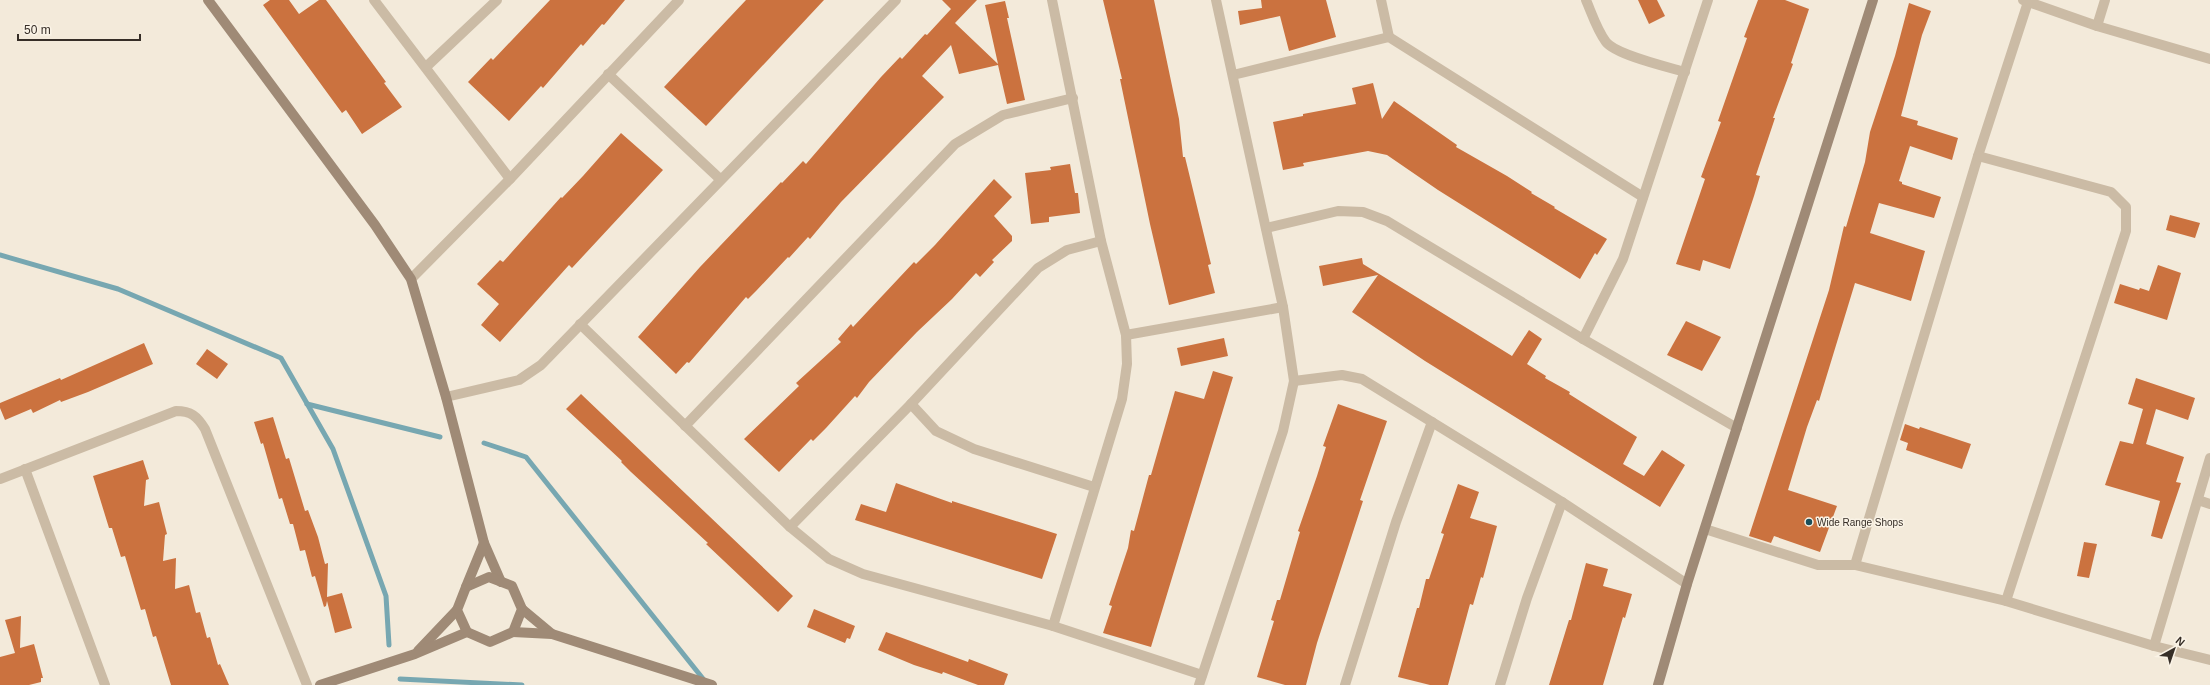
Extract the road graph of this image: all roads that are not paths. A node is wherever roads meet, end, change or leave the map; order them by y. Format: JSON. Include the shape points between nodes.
{"nodes":[{"id":1,"x":208,"y":0,"type":"edge"},
{"id":2,"x":374,"y":0,"type":"edge"},
{"id":3,"x":497,"y":0,"type":"edge"},
{"id":4,"x":679,"y":0,"type":"edge"},
{"id":5,"x":896,"y":0,"type":"edge"},
{"id":6,"x":1052,"y":0,"type":"edge"},
{"id":7,"x":1216,"y":0,"type":"edge"},
{"id":8,"x":1381,"y":0,"type":"edge"},
{"id":9,"x":1586,"y":0,"type":"edge"},
{"id":10,"x":1708,"y":0,"type":"edge"},
{"id":11,"x":1873,"y":0,"type":"edge"},
{"id":12,"x":2105,"y":0,"type":"edge"},
{"id":13,"x":2025,"y":1,"type":"edge"},
{"id":14,"x":2097,"y":26,"type":"junction"},
{"id":15,"x":1389,"y":37,"type":"junction"},
{"id":16,"x":2210,"y":59,"type":"edge"},
{"id":17,"x":426,"y":67,"type":"junction"},
{"id":18,"x":1685,"y":72,"type":"junction"},
{"id":19,"x":608,"y":74,"type":"junction"},
{"id":20,"x":1233,"y":75,"type":"junction"},
{"id":21,"x":1073,"y":98,"type":"junction"},
{"id":22,"x":1978,"y":156,"type":"junction"},
{"id":23,"x":510,"y":179,"type":"junction"},
{"id":24,"x":720,"y":179,"type":"junction"},
{"id":25,"x":1643,"y":197,"type":"junction"},
{"id":26,"x":1266,"y":228,"type":"junction"},
{"id":27,"x":1101,"y":242,"type":"junction"},
{"id":28,"x":411,"y":279,"type":"junction"},
{"id":29,"x":1283,"y":307,"type":"junction"},
{"id":30,"x":580,"y":324,"type":"junction"},
{"id":31,"x":1126,"y":335,"type":"junction"},
{"id":32,"x":1583,"y":339,"type":"junction"},
{"id":33,"x":1294,"y":381,"type":"junction"},
{"id":34,"x":446,"y":397,"type":"junction"},
{"id":35,"x":911,"y":404,"type":"junction"},
{"id":36,"x":1432,"y":422,"type":"junction"},
{"id":37,"x":685,"y":426,"type":"junction"},
{"id":38,"x":1737,"y":428,"type":"junction"},
{"id":39,"x":2210,"y":458,"type":"edge"},
{"id":40,"x":25,"y":469,"type":"junction"},
{"id":41,"x":0,"y":479,"type":"edge"},
{"id":42,"x":1094,"y":488,"type":"junction"},
{"id":43,"x":2198,"y":500,"type":"junction"},
{"id":44,"x":1562,"y":502,"type":"junction"},
{"id":45,"x":2210,"y":504,"type":"edge"},
{"id":46,"x":790,"y":527,"type":"junction"},
{"id":47,"x":1704,"y":529,"type":"junction"},
{"id":48,"x":484,"y":543,"type":"junction"},
{"id":49,"x":1855,"y":565,"type":"junction"},
{"id":50,"x":501,"y":582,"type":"junction"},
{"id":51,"x":1687,"y":584,"type":"junction"},
{"id":52,"x":466,"y":587,"type":"junction"},
{"id":53,"x":2006,"y":601,"type":"junction"},
{"id":54,"x":522,"y":609,"type":"junction"},
{"id":55,"x":457,"y":610,"type":"junction"},
{"id":56,"x":1052,"y":626,"type":"junction"},
{"id":57,"x":467,"y":632,"type":"junction"},
{"id":58,"x":513,"y":632,"type":"junction"},
{"id":59,"x":552,"y":634,"type":"junction"},
{"id":60,"x":2154,"y":646,"type":"junction"},
{"id":61,"x":415,"y":654,"type":"junction"},
{"id":62,"x":2210,"y":660,"type":"edge"},
{"id":63,"x":1200,"y":680,"type":"edge"},
{"id":64,"x":105,"y":685,"type":"edge"},
{"id":65,"x":308,"y":685,"type":"edge"},
{"id":66,"x":320,"y":685,"type":"edge"},
{"id":67,"x":712,"y":685,"type":"edge"},
{"id":68,"x":1345,"y":685,"type":"edge"},
{"id":69,"x":1500,"y":685,"type":"edge"},
{"id":70,"x":1658,"y":685,"type":"edge"}],
"edges":[{"from":1,"to":28,"type":"street","via":[[375,225]]},
{"from":2,"to":17,"type":"street"},
{"from":3,"to":17,"type":"street"},
{"from":4,"to":19,"type":"street"},
{"from":5,"to":24,"type":"street"},
{"from":6,"to":21,"type":"street"},
{"from":7,"to":20,"type":"street"},
{"from":8,"to":15,"type":"street"},
{"from":9,"to":18,"type":"street","via":[[1598,30],[1607,44],[1625,54]]},
{"from":10,"to":18,"type":"street"},
{"from":11,"to":38,"type":"street"},
{"from":12,"to":14,"type":"street"},
{"from":13,"to":14,"type":"street"},
{"from":13,"to":22,"type":"street"},
{"from":14,"to":16,"type":"street"},
{"from":15,"to":20,"type":"street"},
{"from":15,"to":25,"type":"street"},
{"from":17,"to":23,"type":"street"},
{"from":18,"to":25,"type":"street"},
{"from":19,"to":23,"type":"street"},
{"from":19,"to":24,"type":"street"},
{"from":20,"to":26,"type":"street"},
{"from":21,"to":27,"type":"street"},
{"from":21,"to":37,"type":"street","via":[[1003,115],[955,144]]},
{"from":22,"to":49,"type":"street"},
{"from":22,"to":53,"type":"street","via":[[2112,192],[2126,207],[2126,231]]},
{"from":23,"to":28,"type":"street"},
{"from":24,"to":30,"type":"street"},
{"from":25,"to":32,"type":"street","via":[[1623,259]]},
{"from":26,"to":29,"type":"street"},
{"from":26,"to":32,"type":"street","via":[[1338,211],[1363,212],[1387,221]]},
{"from":27,"to":31,"type":"street"},
{"from":27,"to":35,"type":"street","via":[[1067,250],[1038,268]]},
{"from":28,"to":34,"type":"street"},
{"from":29,"to":31,"type":"street"},
{"from":29,"to":33,"type":"street"},
{"from":30,"to":34,"type":"street","via":[[541,365],[519,380]]},
{"from":30,"to":37,"type":"street"},
{"from":31,"to":42,"type":"street","via":[[1127,364],[1122,399]]},
{"from":32,"to":38,"type":"street"},
{"from":33,"to":36,"type":"street","via":[[1342,374],[1362,379]]},
{"from":33,"to":63,"type":"street","via":[[1283,430]]},
{"from":34,"to":48,"type":"street"},
{"from":35,"to":42,"type":"street","via":[[936,431],[974,448]]},
{"from":35,"to":46,"type":"street"},
{"from":36,"to":44,"type":"street"},
{"from":36,"to":68,"type":"street","via":[[1396,522]]},
{"from":37,"to":46,"type":"street"},
{"from":38,"to":47,"type":"street"},
{"from":39,"to":43,"type":"street"},
{"from":40,"to":41,"type":"street"},
{"from":40,"to":64,"type":"street"},
{"from":40,"to":65,"type":"street","via":[[176,411],[187,411],[198,418],[205,429]]},
{"from":42,"to":56,"type":"street"},
{"from":43,"to":45,"type":"street"},
{"from":43,"to":60,"type":"street"},
{"from":44,"to":51,"type":"street"},
{"from":44,"to":69,"type":"street","via":[[1527,598]]},
{"from":46,"to":56,"type":"street","via":[[829,559],[863,574]]},
{"from":47,"to":49,"type":"street","via":[[1803,562],[1818,565]]},
{"from":47,"to":51,"type":"street"},
{"from":48,"to":50,"type":"street"},
{"from":48,"to":52,"type":"street"},
{"from":49,"to":53,"type":"street"},
{"from":50,"to":52,"type":"street","via":[[489,577]]},
{"from":50,"to":54,"type":"street","via":[[512,586]]},
{"from":51,"to":70,"type":"street"},
{"from":52,"to":55,"type":"street"},
{"from":53,"to":60,"type":"street"},
{"from":54,"to":58,"type":"street"},
{"from":54,"to":59,"type":"street"},
{"from":55,"to":57,"type":"street"},
{"from":55,"to":61,"type":"street"},
{"from":56,"to":63,"type":"street"},
{"from":57,"to":58,"type":"street","via":[[490,642]]},
{"from":57,"to":61,"type":"street"},
{"from":58,"to":59,"type":"street"},
{"from":59,"to":67,"type":"street"},
{"from":60,"to":62,"type":"street"},
{"from":61,"to":66,"type":"street"}]}
